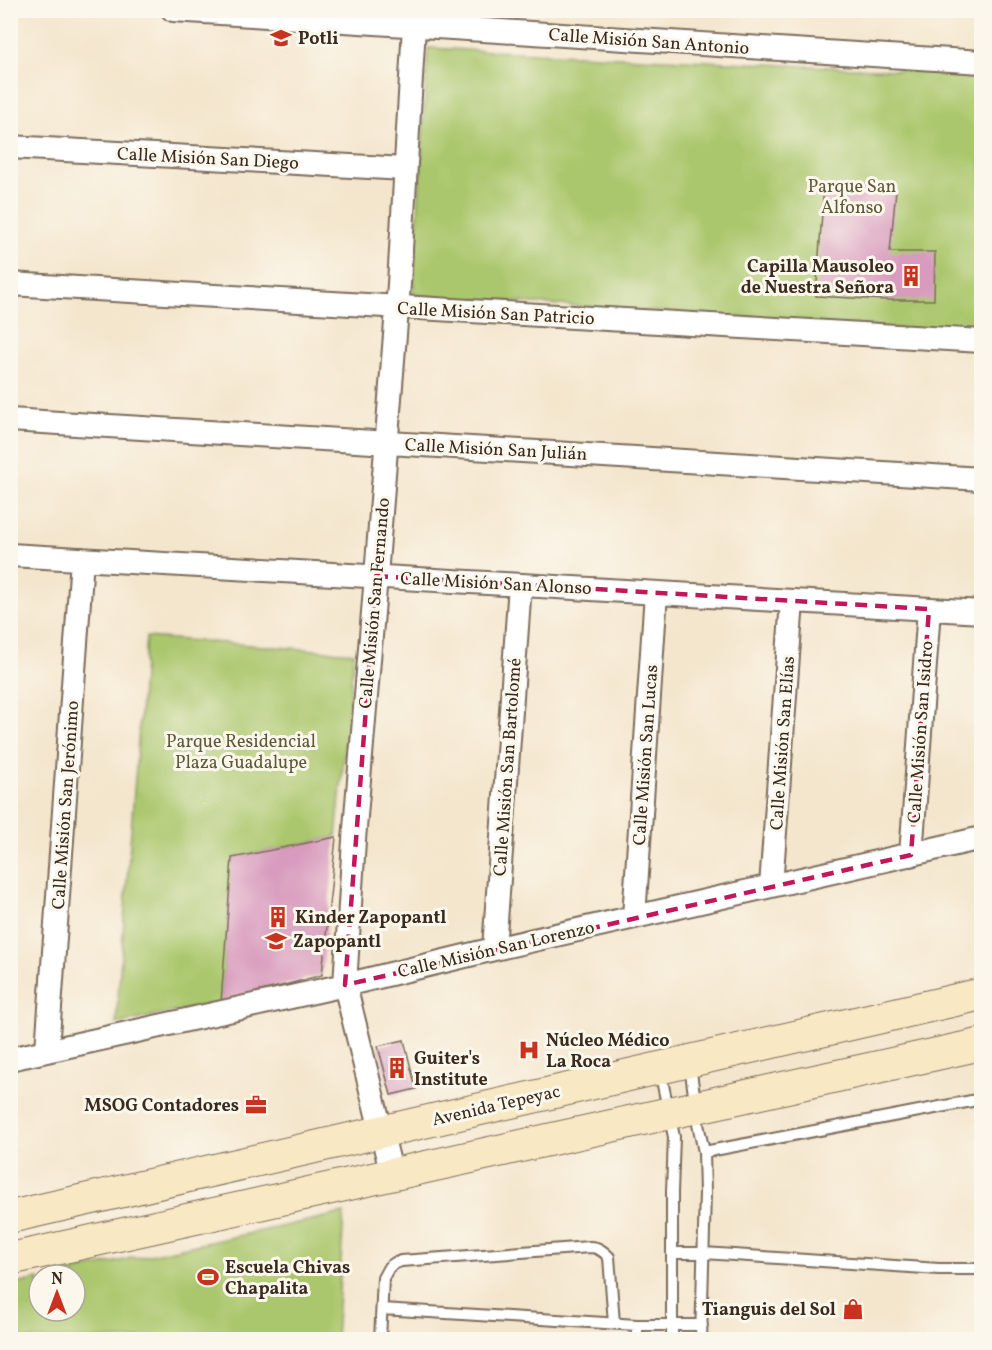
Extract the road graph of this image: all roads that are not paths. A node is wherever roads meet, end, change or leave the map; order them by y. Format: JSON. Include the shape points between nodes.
{"nodes":[{"id":1,"x":173,"y":10,"type":"edge"},
{"id":2,"x":414,"y":26,"type":"junction"},
{"id":3,"x":981,"y":62,"type":"edge"},
{"id":4,"x":10,"y":147,"type":"edge"},
{"id":5,"x":405,"y":169,"type":"junction"},
{"id":6,"x":10,"y":284,"type":"edge"},
{"id":7,"x":397,"y":307,"type":"junction"},
{"id":8,"x":981,"y":341,"type":"edge"},
{"id":9,"x":10,"y":420,"type":"edge"},
{"id":10,"x":387,"y":442,"type":"junction"},
{"id":11,"x":981,"y":478,"type":"edge"},
{"id":12,"x":10,"y":555,"type":"edge"},
{"id":13,"x":82,"y":560,"type":"junction"},
{"id":14,"x":376,"y":576,"type":"junction"},
{"id":15,"x":520,"y":585,"type":"junction"},
{"id":16,"x":656,"y":593,"type":"junction"},
{"id":17,"x":792,"y":601,"type":"junction"},
{"id":18,"x":929,"y":609,"type":"junction"},
{"id":19,"x":981,"y":612,"type":"edge"},
{"id":20,"x":981,"y":838,"type":"edge"},
{"id":21,"x":911,"y":855,"type":"junction"},
{"id":22,"x":771,"y":886,"type":"junction"},
{"id":23,"x":634,"y":917,"type":"junction"},
{"id":24,"x":494,"y":949,"type":"junction"},
{"id":25,"x":345,"y":984,"type":"junction"},
{"id":26,"x":981,"y":994,"type":"edge"},
{"id":27,"x":981,"y":1044,"type":"edge"},
{"id":28,"x":48,"y":1050,"type":"junction"},
{"id":29,"x":10,"y":1059,"type":"edge"},
{"id":30,"x":689,"y":1060,"type":"junction"},
{"id":31,"x":659,"y":1067,"type":"junction"},
{"id":32,"x":981,"y":1099,"type":"edge"},
{"id":33,"x":682,"y":1110,"type":"junction"},
{"id":34,"x":382,"y":1131,"type":"junction"},
{"id":35,"x":704,"y":1152,"type":"junction"},
{"id":36,"x":392,"y":1175,"type":"junction"},
{"id":37,"x":10,"y":1217,"type":"edge"},
{"id":38,"x":672,"y":1252,"type":"junction"},
{"id":39,"x":704,"y":1252,"type":"junction"},
{"id":40,"x":10,"y":1259,"type":"edge"},
{"id":41,"x":981,"y":1269,"type":"edge"},
{"id":42,"x":382,"y":1309,"type":"junction"},
{"id":43,"x":614,"y":1323,"type":"junction"},
{"id":44,"x":672,"y":1324,"type":"junction"},
{"id":45,"x":638,"y":1325,"type":"junction"},
{"id":46,"x":702,"y":1325,"type":"junction"},
{"id":47,"x":380,"y":1340,"type":"edge"},
{"id":48,"x":637,"y":1340,"type":"edge"},
{"id":49,"x":672,"y":1340,"type":"edge"},
{"id":50,"x":701,"y":1340,"type":"edge"}],
"edges":[{"from":1,"to":2,"type":"street","name":"Calle Misión San Antonio"},
{"from":2,"to":3,"type":"street","name":"Calle Misión San Antonio"},
{"from":2,"to":5,"type":"street","name":"Calle Misión San Fernando"},
{"from":4,"to":5,"type":"street","name":"Calle Misión San Diego"},
{"from":5,"to":7,"type":"street","name":"Calle Misión San Fernando"},
{"from":6,"to":7,"type":"street","name":"Calle Misión San Patricio"},
{"from":7,"to":8,"type":"street","name":"Calle Misión San Patricio"},
{"from":7,"to":10,"type":"street","name":"Calle Misión San Fernando"},
{"from":9,"to":10,"type":"street","name":"Calle Misión San Julián"},
{"from":10,"to":11,"type":"street","name":"Calle Misión San Julián"},
{"from":10,"to":14,"type":"street","name":"Calle Misión San Fernando"},
{"from":12,"to":13,"type":"street","name":"Calle Misión San Alonso"},
{"from":13,"to":14,"type":"street","name":"Calle Misión San Alonso"},
{"from":13,"to":28,"type":"street","name":"Calle Misión San Jerónimo"},
{"from":14,"to":15,"type":"street","name":"Calle Misión San Alonso"},
{"from":14,"to":25,"type":"street","name":"Calle Misión San Fernando"},
{"from":15,"to":16,"type":"street","name":"Calle Misión San Alonso"},
{"from":15,"to":24,"type":"street","name":"Calle Misión San Bartolomé"},
{"from":16,"to":17,"type":"street","name":"Calle Misión San Alonso"},
{"from":16,"to":23,"type":"street","name":"Calle Misión San Lucas"},
{"from":17,"to":18,"type":"street","name":"Calle Misión San Alonso"},
{"from":17,"to":22,"type":"street","name":"Calle Misión San Elías"},
{"from":18,"to":19,"type":"street","name":"Calle Misión San Alonso"},
{"from":18,"to":21,"type":"street","name":"Calle Misión San Isidro"},
{"from":20,"to":21,"type":"street","name":"Calle Misión San Lorenzo"},
{"from":21,"to":22,"type":"street","name":"Calle Misión San Lorenzo"},
{"from":22,"to":23,"type":"street","name":"Calle Misión San Lorenzo"},
{"from":23,"to":24,"type":"street","name":"Calle Misión San Lorenzo"},
{"from":24,"to":25,"type":"street","name":"Calle Misión San Lorenzo"},
{"from":25,"to":28,"type":"street","name":"Calle Misión San Lorenzo"},
{"from":25,"to":34,"type":"street","name":"Calle Misión San Fernando"},
{"from":26,"to":30,"type":"street","name":"Avenida Tepeyac"},
{"from":27,"to":33,"type":"street"},
{"from":28,"to":29,"type":"street","name":"Calle Misión San Lorenzo"},
{"from":30,"to":31,"type":"street","name":"Avenida Tepeyac"},
{"from":30,"to":33,"type":"lane"},
{"from":31,"to":33,"type":"lane"},
{"from":31,"to":34,"type":"street","name":"Avenida Tepeyac"},
{"from":32,"to":35,"type":"lane"},
{"from":33,"to":35,"type":"lane"},
{"from":33,"to":36,"type":"street"},
{"from":33,"to":38,"type":"lane","via":[[674,1137]]},
{"from":34,"to":36,"type":"street","name":"Calle Misión San Fernando"},
{"from":34,"to":37,"type":"street","name":"Avenida Tepeyac"},
{"from":35,"to":39,"type":"lane"},
{"from":36,"to":40,"type":"street"},
{"from":38,"to":39,"type":"lane"},
{"from":38,"to":44,"type":"lane"},
{"from":39,"to":41,"type":"lane"},
{"from":39,"to":46,"type":"lane"},
{"from":42,"to":43,"type":"lane"},
{"from":42,"to":43,"type":"lane","via":[[383,1278],[389,1267],[401,1261],[590,1247],[609,1257]]},
{"from":42,"to":47,"type":"lane"},
{"from":43,"to":45,"type":"lane"},
{"from":44,"to":45,"type":"lane"},
{"from":44,"to":46,"type":"lane"},
{"from":44,"to":49,"type":"lane"},
{"from":45,"to":48,"type":"lane"},
{"from":46,"to":50,"type":"lane"}]}
